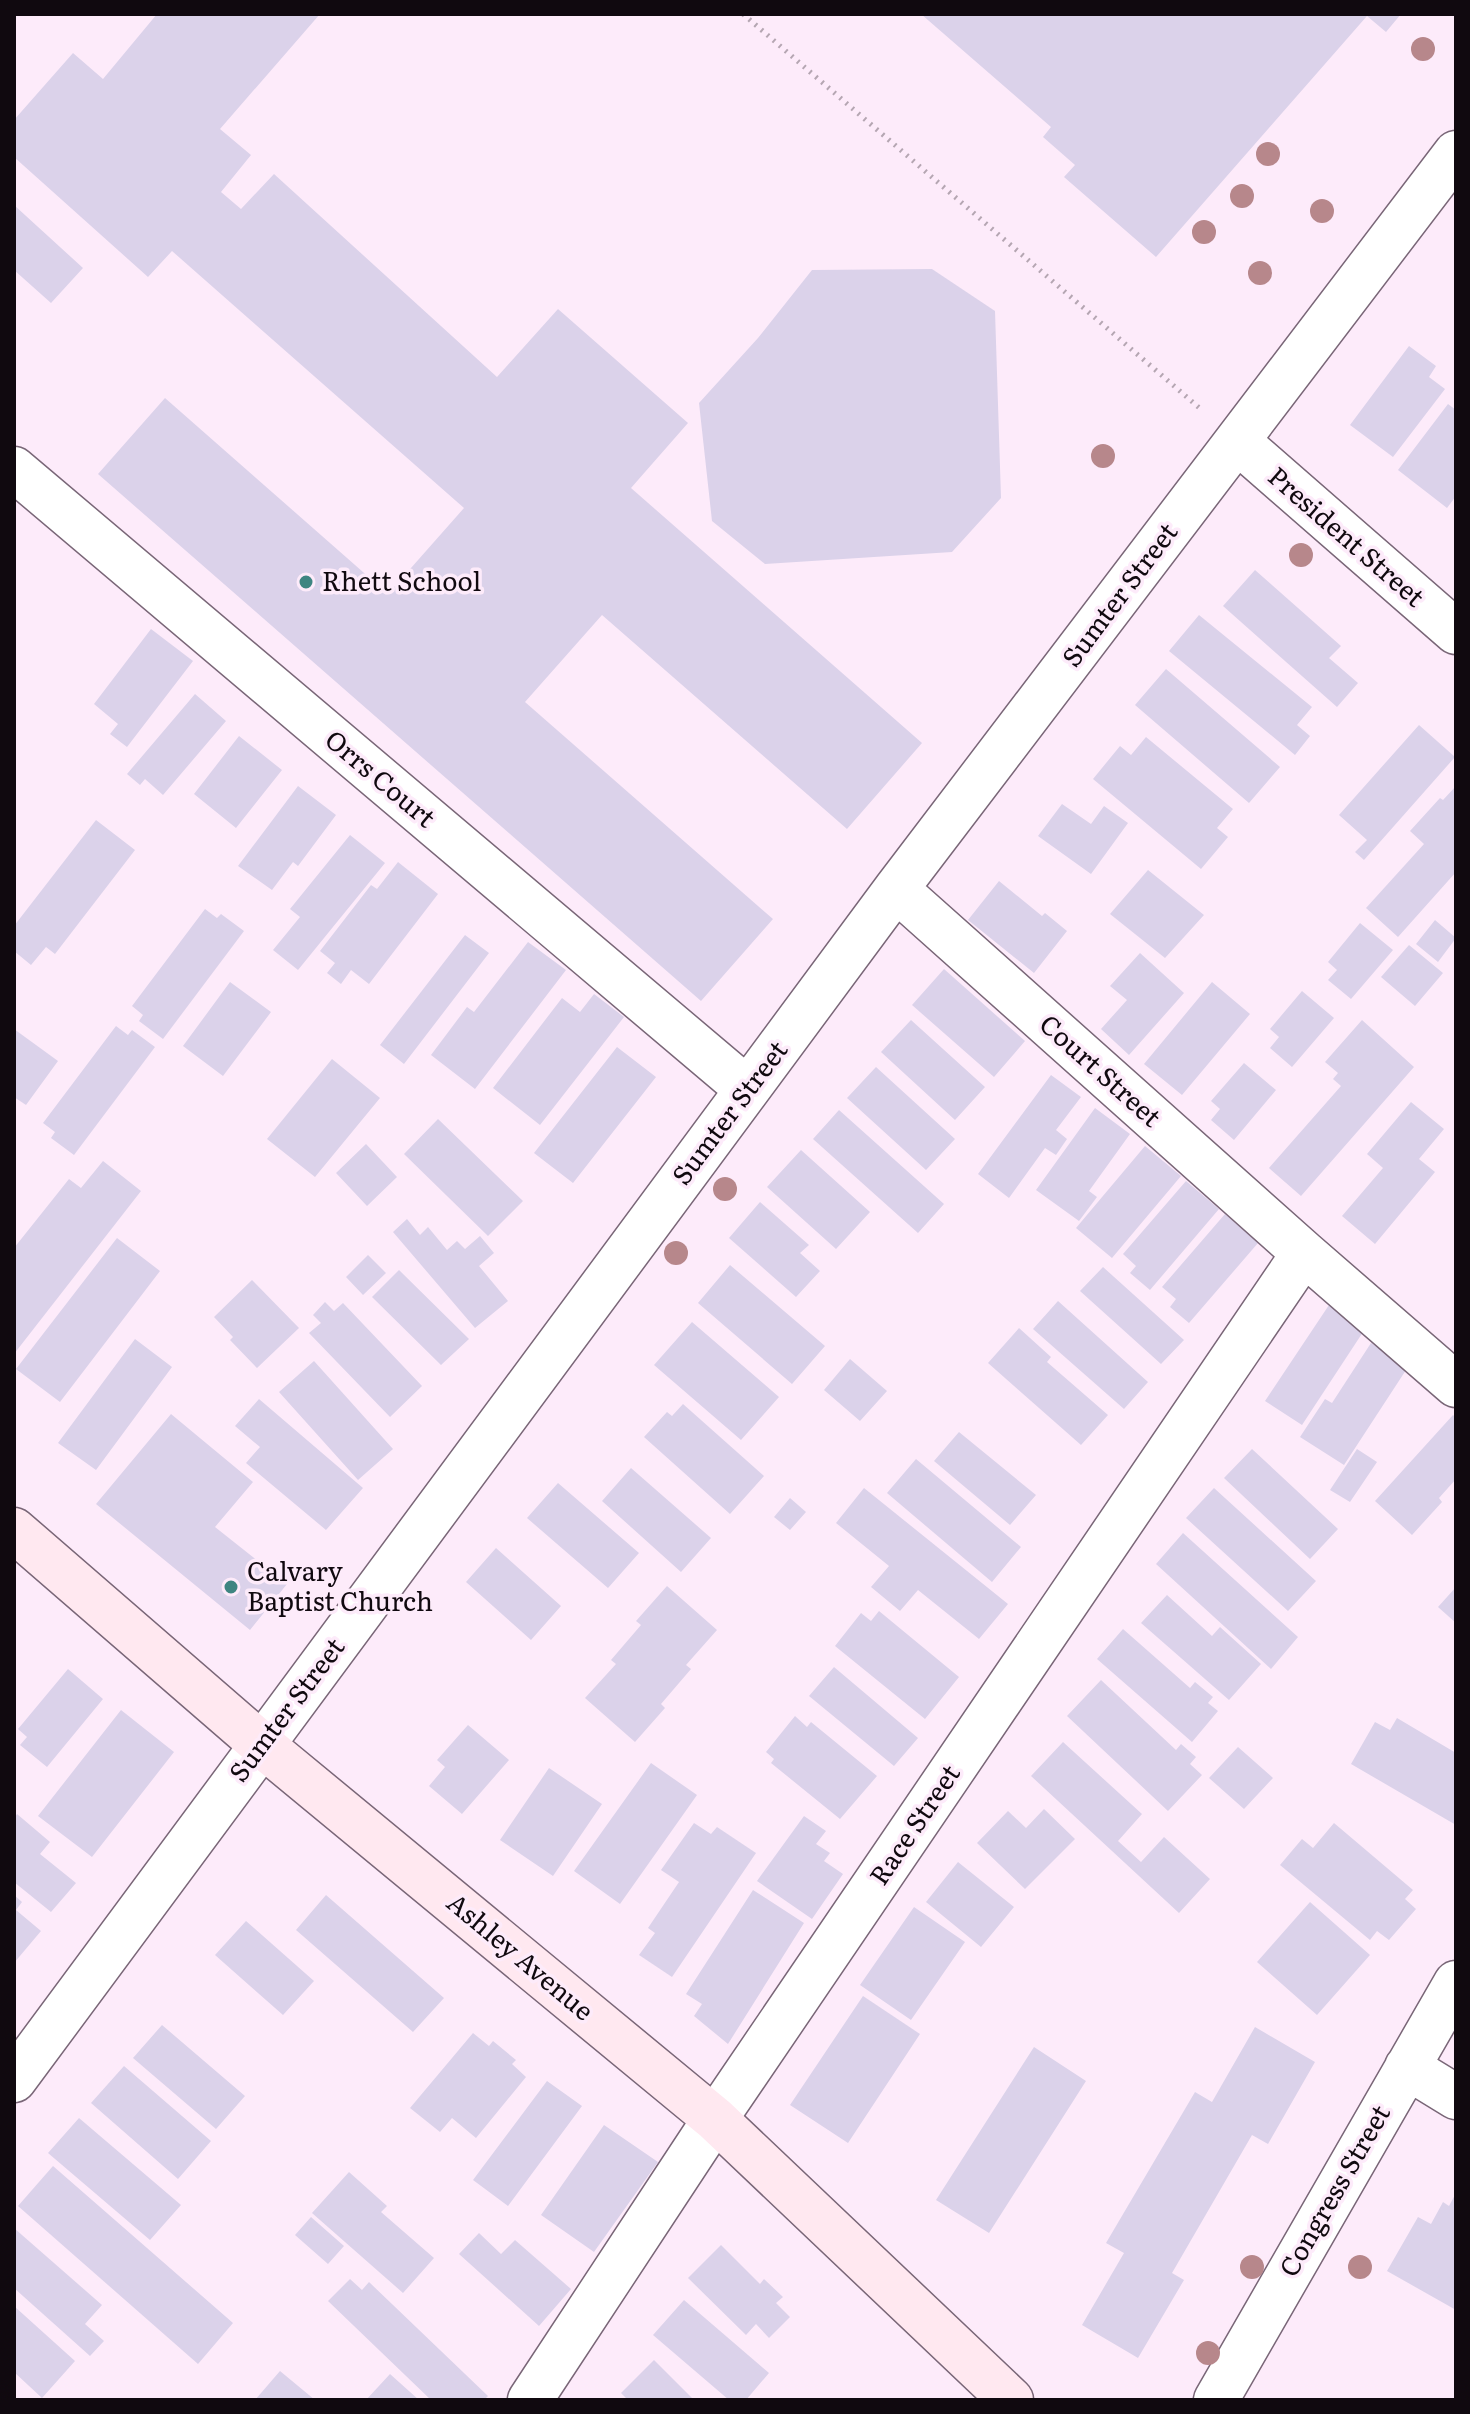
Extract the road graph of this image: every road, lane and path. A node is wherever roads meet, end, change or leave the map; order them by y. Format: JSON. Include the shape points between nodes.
{"nodes":[{"id":1,"x":743,"y":14,"type":"edge"},
{"id":2,"x":1456,"y":153,"type":"edge"},
{"id":3,"x":1237,"y":441,"type":"junction"},
{"id":4,"x":14,"y":469,"type":"edge"},
{"id":5,"x":1456,"y":632,"type":"edge"},
{"id":6,"x":896,"y":889,"type":"junction"},
{"id":7,"x":747,"y":1089,"type":"junction"},
{"id":8,"x":1304,"y":1253,"type":"junction"},
{"id":9,"x":1456,"y":1385,"type":"edge"},
{"id":10,"x":14,"y":1530,"type":"edge"},
{"id":11,"x":262,"y":1745,"type":"junction"},
{"id":12,"x":1456,"y":1983,"type":"edge"},
{"id":13,"x":1407,"y":2067,"type":"junction"},
{"id":14,"x":14,"y":2080,"type":"edge"},
{"id":15,"x":1456,"y":2097,"type":"edge"},
{"id":16,"x":715,"y":2119,"type":"junction"},
{"id":17,"x":530,"y":2400,"type":"edge"},
{"id":18,"x":1011,"y":2400,"type":"edge"},
{"id":19,"x":1216,"y":2400,"type":"edge"}],
"edges":[{"from":1,"to":3,"type":"path"},
{"from":2,"to":3,"type":"street","name":"Sumter Street"},
{"from":3,"to":5,"type":"street","name":"President Street"},
{"from":3,"to":6,"type":"street","name":"Sumter Street"},
{"from":4,"to":7,"type":"street","name":"Orrs Court"},
{"from":6,"to":7,"type":"street","name":"Sumter Street"},
{"from":6,"to":8,"type":"street","name":"Court Street"},
{"from":7,"to":11,"type":"street","name":"Sumter Street"},
{"from":8,"to":9,"type":"street","name":"Court Street"},
{"from":8,"to":16,"type":"street","name":"Race Street"},
{"from":10,"to":11,"type":"street","name":"Ashley Avenue"},
{"from":11,"to":14,"type":"street","name":"Sumter Street"},
{"from":11,"to":16,"type":"street","name":"Ashley Avenue"},
{"from":12,"to":13,"type":"street","name":"Congress Street"},
{"from":13,"to":15,"type":"street"},
{"from":13,"to":19,"type":"street","name":"Congress Street"},
{"from":16,"to":17,"type":"street","name":"Race Street"},
{"from":16,"to":18,"type":"street","name":"Ashley Avenue"}]}
